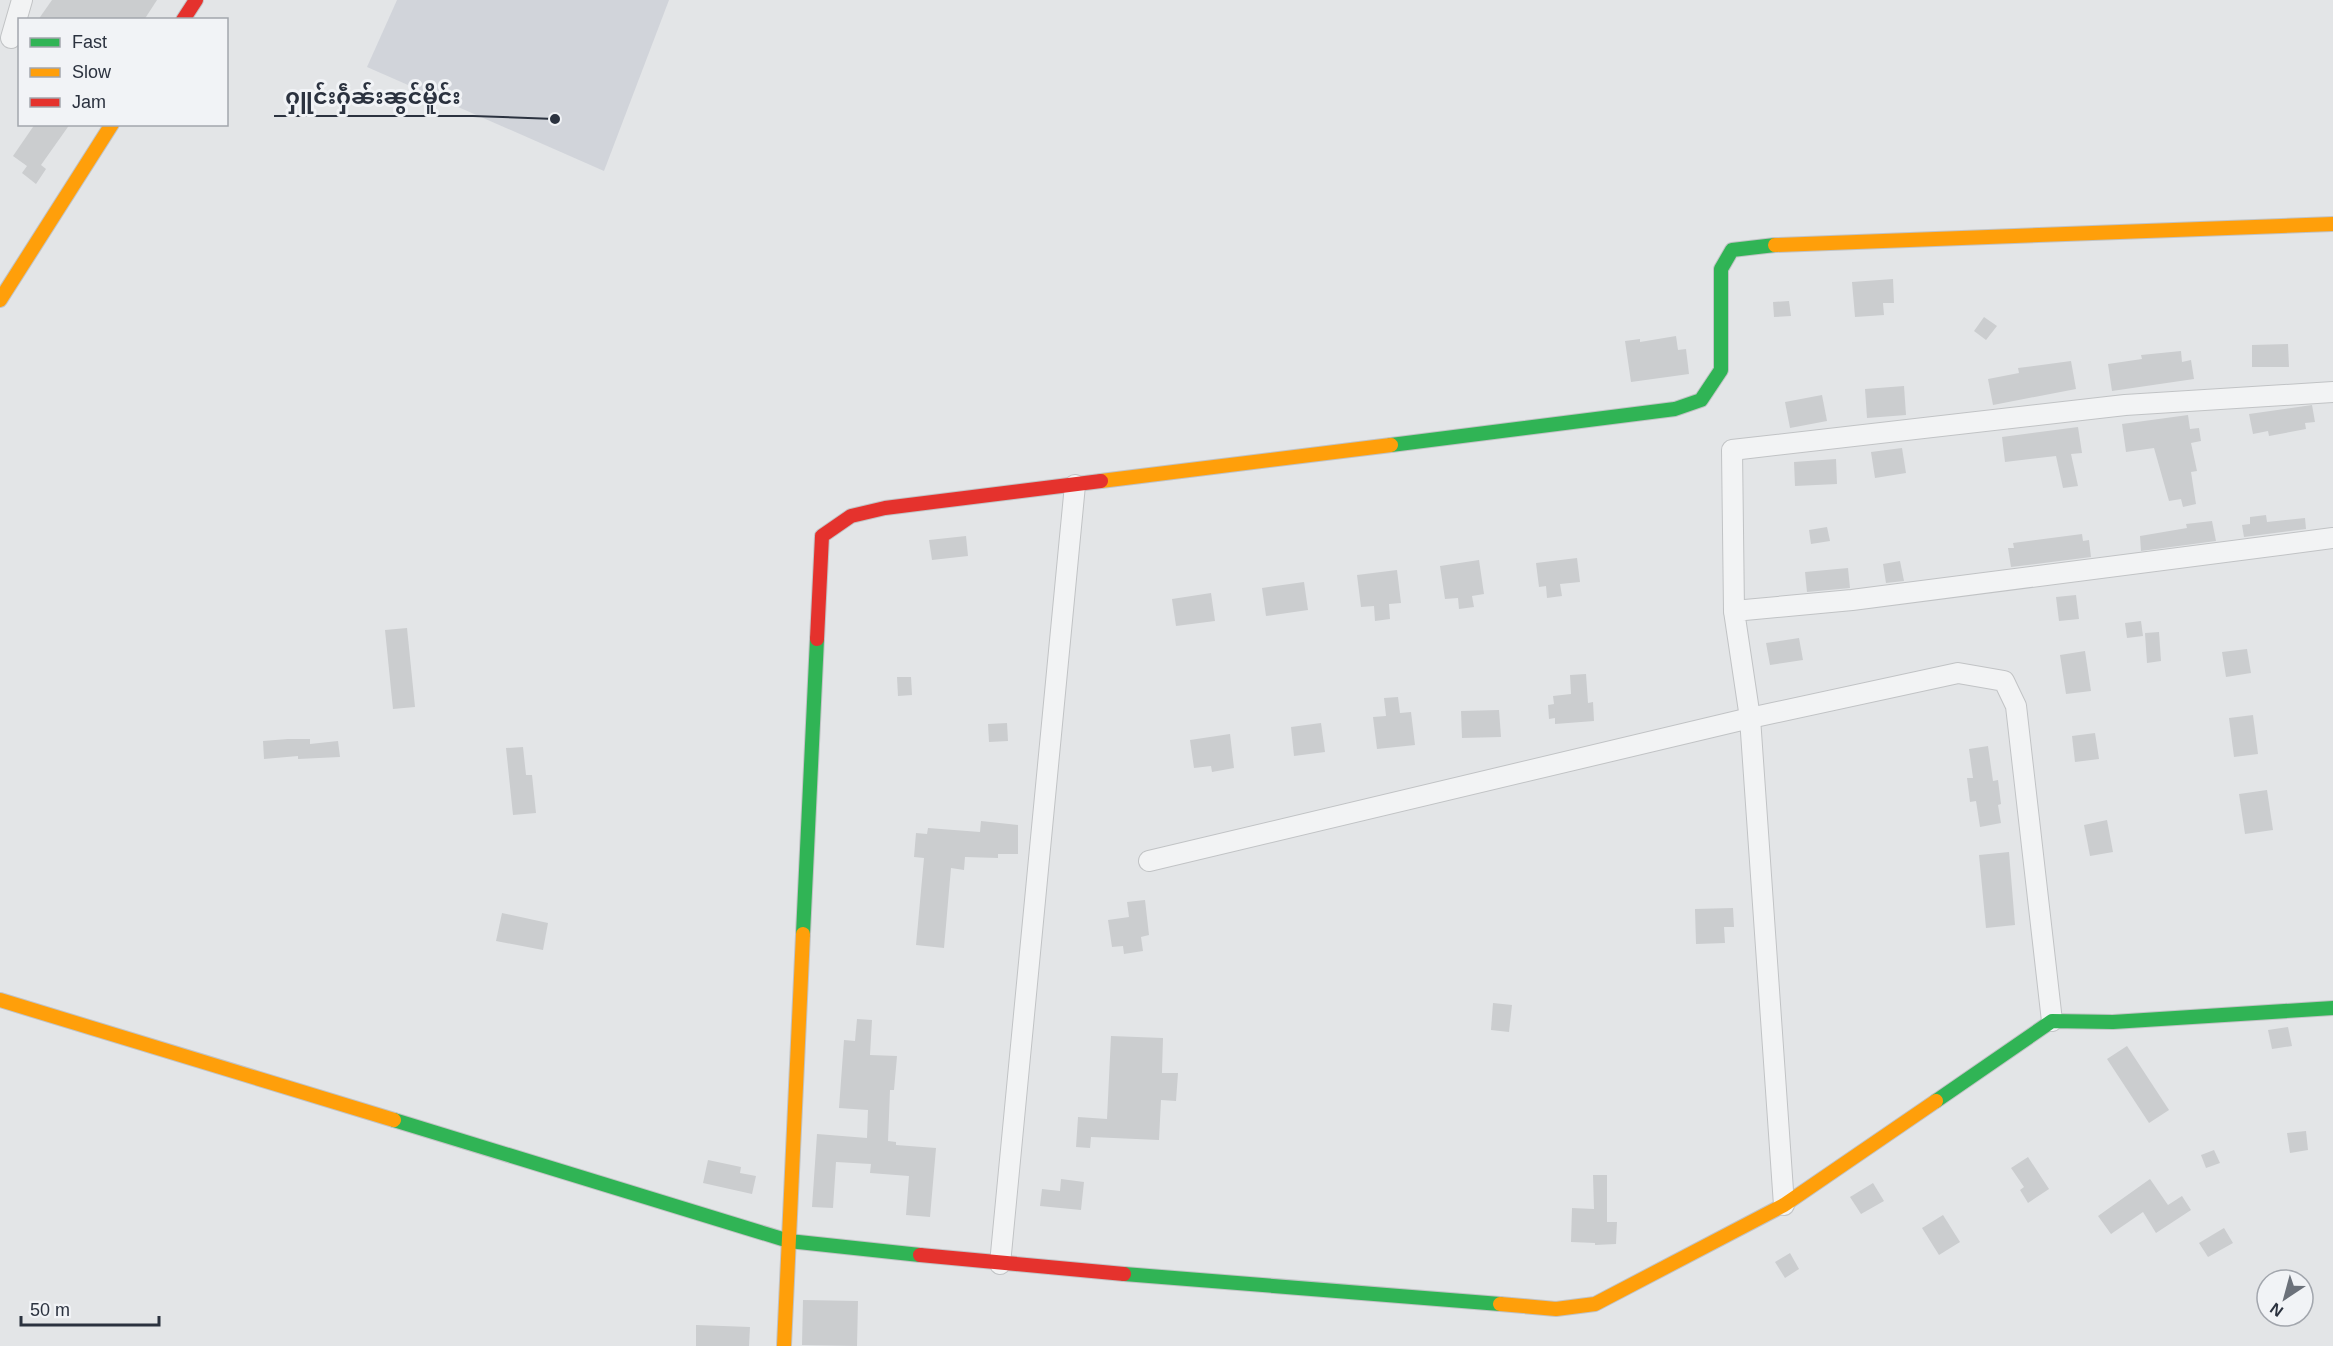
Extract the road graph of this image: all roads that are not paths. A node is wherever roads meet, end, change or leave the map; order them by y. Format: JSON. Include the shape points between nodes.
{"nodes":[{"id":1,"x":22,"y":0,"type":"edge"},
{"id":2,"x":196,"y":0,"type":"edge"},
{"id":3,"x":184,"y":18,"type":"edge"},
{"id":4,"x":10,"y":36,"type":"edge"},
{"id":5,"x":111,"y":126,"type":"edge"},
{"id":6,"x":2333,"y":224,"type":"edge"},
{"id":7,"x":0,"y":300,"type":"edge"},
{"id":8,"x":2333,"y":392,"type":"edge"},
{"id":9,"x":1075,"y":485,"type":"junction"},
{"id":10,"x":2333,"y":538,"type":"edge"},
{"id":11,"x":1734,"y":611,"type":"junction"},
{"id":12,"x":1750,"y":718,"type":"junction"},
{"id":13,"x":1149,"y":861,"type":"dead end"},
{"id":14,"x":0,"y":1000,"type":"edge"},
{"id":15,"x":2333,"y":1008,"type":"edge"},
{"id":16,"x":2052,"y":1022,"type":"junction"},
{"id":17,"x":1784,"y":1205,"type":"junction"},
{"id":18,"x":789,"y":1241,"type":"junction"},
{"id":19,"x":1000,"y":1264,"type":"junction"},
{"id":20,"x":784,"y":1346,"type":"edge"}],
"edges":[{"from":1,"to":4,"type":"street"},
{"from":2,"to":3,"type":"main road"},
{"from":5,"to":7,"type":"main road"},
{"from":6,"to":9,"type":"main road","via":[[1751,246],[1732,250],[1721,269],[1721,370],[1701,400],[1675,409]]},
{"from":8,"to":11,"type":"street","via":[[2125,405],[1732,450]]},
{"from":9,"to":18,"type":"main road","via":[[885,508],[851,516],[822,536]]},
{"from":9,"to":19,"type":"street"},
{"from":10,"to":11,"type":"street","via":[[1852,600]]},
{"from":11,"to":12,"type":"street"},
{"from":12,"to":13,"type":"street"},
{"from":12,"to":16,"type":"street","via":[[1958,673],[2004,681],[2016,706]]},
{"from":12,"to":17,"type":"street"},
{"from":14,"to":18,"type":"main road"},
{"from":15,"to":16,"type":"main road","via":[[2113,1022]]},
{"from":16,"to":17,"type":"main road"},
{"from":17,"to":19,"type":"main road","via":[[1595,1304],[1556,1309]]},
{"from":18,"to":19,"type":"main road"},
{"from":18,"to":20,"type":"main road"}]}
